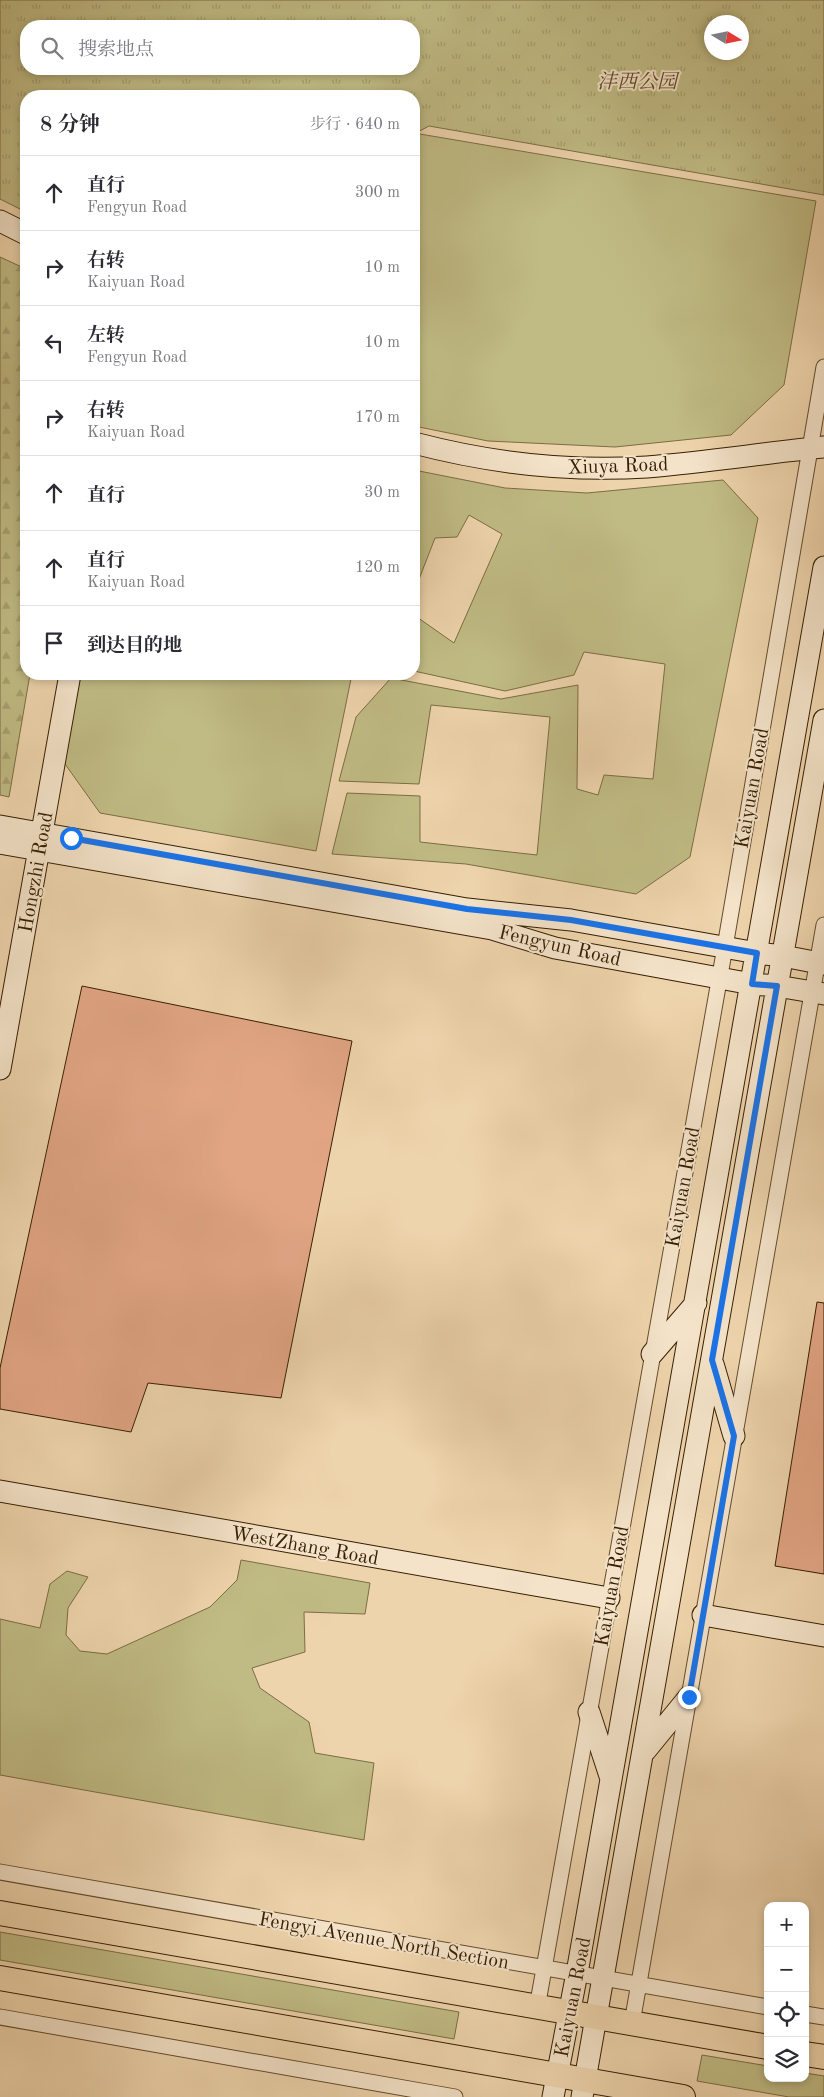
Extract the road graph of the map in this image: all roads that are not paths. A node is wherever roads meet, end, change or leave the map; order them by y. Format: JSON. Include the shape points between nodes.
{"nodes":[{"id":1,"x":0,"y":221,"type":"edge"},
{"id":2,"x":20,"y":231,"type":"edge"},
{"id":3,"x":824,"y":366,"type":"edge"},
{"id":4,"x":420,"y":444,"type":"edge"},
{"id":5,"x":817,"y":448,"type":"edge"},
{"id":6,"x":824,"y":568,"type":"edge"},
{"id":7,"x":69,"y":680,"type":"edge"},
{"id":8,"x":824,"y":720,"type":"edge"},
{"id":9,"x":0,"y":826,"type":"edge"},
{"id":10,"x":41,"y":841,"type":"junction"},
{"id":11,"x":0,"y":843,"type":"edge"},
{"id":12,"x":824,"y":925,"type":"edge"},
{"id":13,"x":724,"y":947,"type":"junction"},
{"id":14,"x":757,"y":953,"type":"junction"},
{"id":15,"x":783,"y":956,"type":"junction"},
{"id":16,"x":821,"y":963,"type":"edge"},
{"id":17,"x":719,"y":978,"type":"junction"},
{"id":18,"x":752,"y":984,"type":"junction"},
{"id":19,"x":777,"y":986,"type":"junction"},
{"id":20,"x":818,"y":993,"type":"edge"},
{"id":21,"x":0,"y":1069,"type":"edge"},
{"id":22,"x":696,"y":1302,"type":"junction"},
{"id":23,"x":652,"y":1354,"type":"junction"},
{"id":24,"x":712,"y":1360,"type":"junction"},
{"id":25,"x":734,"y":1436,"type":"junction"},
{"id":26,"x":0,"y":1491,"type":"edge"},
{"id":27,"x":609,"y":1598,"type":"junction"},
{"id":28,"x":703,"y":1615,"type":"junction"},
{"id":29,"x":824,"y":1636,"type":"edge"},
{"id":30,"x":689,"y":1697,"type":"junction"},
{"id":31,"x":589,"y":1712,"type":"junction"},
{"id":32,"x":643,"y":1753,"type":"junction"},
{"id":33,"x":611,"y":1780,"type":"junction"},
{"id":34,"x":0,"y":1872,"type":"edge"},
{"id":35,"x":0,"y":1914,"type":"edge"},
{"id":36,"x":544,"y":1968,"type":"junction"},
{"id":37,"x":577,"y":1974,"type":"junction"},
{"id":38,"x":0,"y":1978,"type":"edge"},
{"id":39,"x":604,"y":1978,"type":"junction"},
{"id":40,"x":638,"y":1984,"type":"junction"},
{"id":41,"x":764,"y":2006,"type":"edge"},
{"id":42,"x":537,"y":2008,"type":"junction"},
{"id":43,"x":569,"y":2013,"type":"junction"},
{"id":44,"x":809,"y":2015,"type":"edge"},
{"id":45,"x":0,"y":2017,"type":"edge"},
{"id":46,"x":596,"y":2017,"type":"junction"},
{"id":47,"x":824,"y":2017,"type":"edge"},
{"id":48,"x":632,"y":2023,"type":"junction"},
{"id":49,"x":764,"y":2046,"type":"edge"},
{"id":50,"x":809,"y":2055,"type":"edge"},
{"id":51,"x":824,"y":2057,"type":"edge"},
{"id":52,"x":555,"y":2086,"type":"edge"},
{"id":53,"x":583,"y":2088,"type":"edge"},
{"id":54,"x":455,"y":2097,"type":"edge"},
{"id":55,"x":683,"y":2097,"type":"edge"}],
"edges":[{"from":1,"to":2,"type":"street"},
{"from":3,"to":5,"type":"street","name":"Kaiyuan Road"},
{"from":4,"to":5,"type":"street","name":"Xiuya Road","via":[[533,466],[588,468],[646,467]]},
{"from":5,"to":13,"type":"street","name":"Kaiyuan Road"},
{"from":6,"to":14,"type":"street","name":"Kaiyuan Road"},
{"from":7,"to":10,"type":"street","name":"Hongzhi Road"},
{"from":8,"to":15,"type":"street","name":"Kaiyuan Road"},
{"from":9,"to":10,"type":"street","name":"Fengyun Road"},
{"from":10,"to":11,"type":"street","name":"Fengyun Road"},
{"from":10,"to":13,"type":"street","name":"Fengyun Road","via":[[467,909],[571,920]]},
{"from":10,"to":17,"type":"street","name":"Fengyun Road","via":[[492,930],[555,948]]},
{"from":10,"to":21,"type":"street","name":"Hongzhi Road"},
{"from":12,"to":16,"type":"street"},
{"from":13,"to":14,"type":"street","name":"Fengyun Road"},
{"from":13,"to":17,"type":"street","name":"Kaiyuan Road"},
{"from":14,"to":15,"type":"street","name":"Fengyun Road"},
{"from":14,"to":18,"type":"street","name":"Kaiyuan Road"},
{"from":15,"to":16,"type":"street","name":"Fengyun Road"},
{"from":15,"to":19,"type":"street","name":"Kaiyuan Road"},
{"from":16,"to":20,"type":"street"},
{"from":17,"to":18,"type":"street","name":"Fengyun Road"},
{"from":17,"to":23,"type":"street","name":"Kaiyuan Road"},
{"from":18,"to":19,"type":"street","name":"Fengyun Road"},
{"from":18,"to":22,"type":"street","name":"Kaiyuan Road"},
{"from":19,"to":20,"type":"street","name":"Fengyun Road"},
{"from":19,"to":24,"type":"street","name":"Kaiyuan Road"},
{"from":20,"to":25,"type":"street"},
{"from":22,"to":23,"type":"street"},
{"from":22,"to":33,"type":"street","name":"Kaiyuan Road"},
{"from":23,"to":27,"type":"street","name":"Kaiyuan Road"},
{"from":24,"to":25,"type":"street"},
{"from":24,"to":32,"type":"street","name":"Kaiyuan Road"},
{"from":25,"to":28,"type":"street"},
{"from":26,"to":27,"type":"street","name":"WestZhang Road"},
{"from":27,"to":31,"type":"street","name":"Kaiyuan Road"},
{"from":28,"to":29,"type":"street"},
{"from":28,"to":30,"type":"street"},
{"from":30,"to":32,"type":"street"},
{"from":30,"to":40,"type":"street"},
{"from":31,"to":33,"type":"street"},
{"from":31,"to":36,"type":"street","name":"Kaiyuan Road"},
{"from":32,"to":39,"type":"street","name":"Kaiyuan Road"},
{"from":33,"to":37,"type":"street","name":"Kaiyuan Road"},
{"from":34,"to":36,"type":"street","name":"Fengyi Avenue North Section"},
{"from":35,"to":42,"type":"main road","name":"Fengyi Avenue North Section"},
{"from":36,"to":37,"type":"street","name":"Fengyi Avenue North Section"},
{"from":36,"to":42,"type":"street","name":"Kaiyuan Road"},
{"from":37,"to":39,"type":"street","name":"Fengyi Avenue North Section"},
{"from":37,"to":43,"type":"street","name":"Kaiyuan Road"},
{"from":38,"to":52,"type":"main road"},
{"from":39,"to":40,"type":"street","name":"Fengyi Avenue North Section"},
{"from":39,"to":46,"type":"street","name":"Kaiyuan Road"},
{"from":40,"to":41,"type":"street","name":"Fengyi Avenue North Section"},
{"from":40,"to":48,"type":"street"},
{"from":42,"to":43,"type":"main road","name":"Fengyi Avenue North Section"},
{"from":43,"to":46,"type":"main road","name":"Fengyi Avenue North Section"},
{"from":43,"to":52,"type":"street","name":"Kaiyuan Road"},
{"from":44,"to":47,"type":"street"},
{"from":45,"to":54,"type":"street"},
{"from":46,"to":48,"type":"main road","name":"Fengyi Avenue North Section"},
{"from":46,"to":53,"type":"street","name":"Kaiyuan Road"},
{"from":48,"to":49,"type":"main road","name":"Fengyi Avenue North Section"},
{"from":50,"to":51,"type":"main road"},
{"from":52,"to":53,"type":"main road"},
{"from":53,"to":55,"type":"main road"}]}
